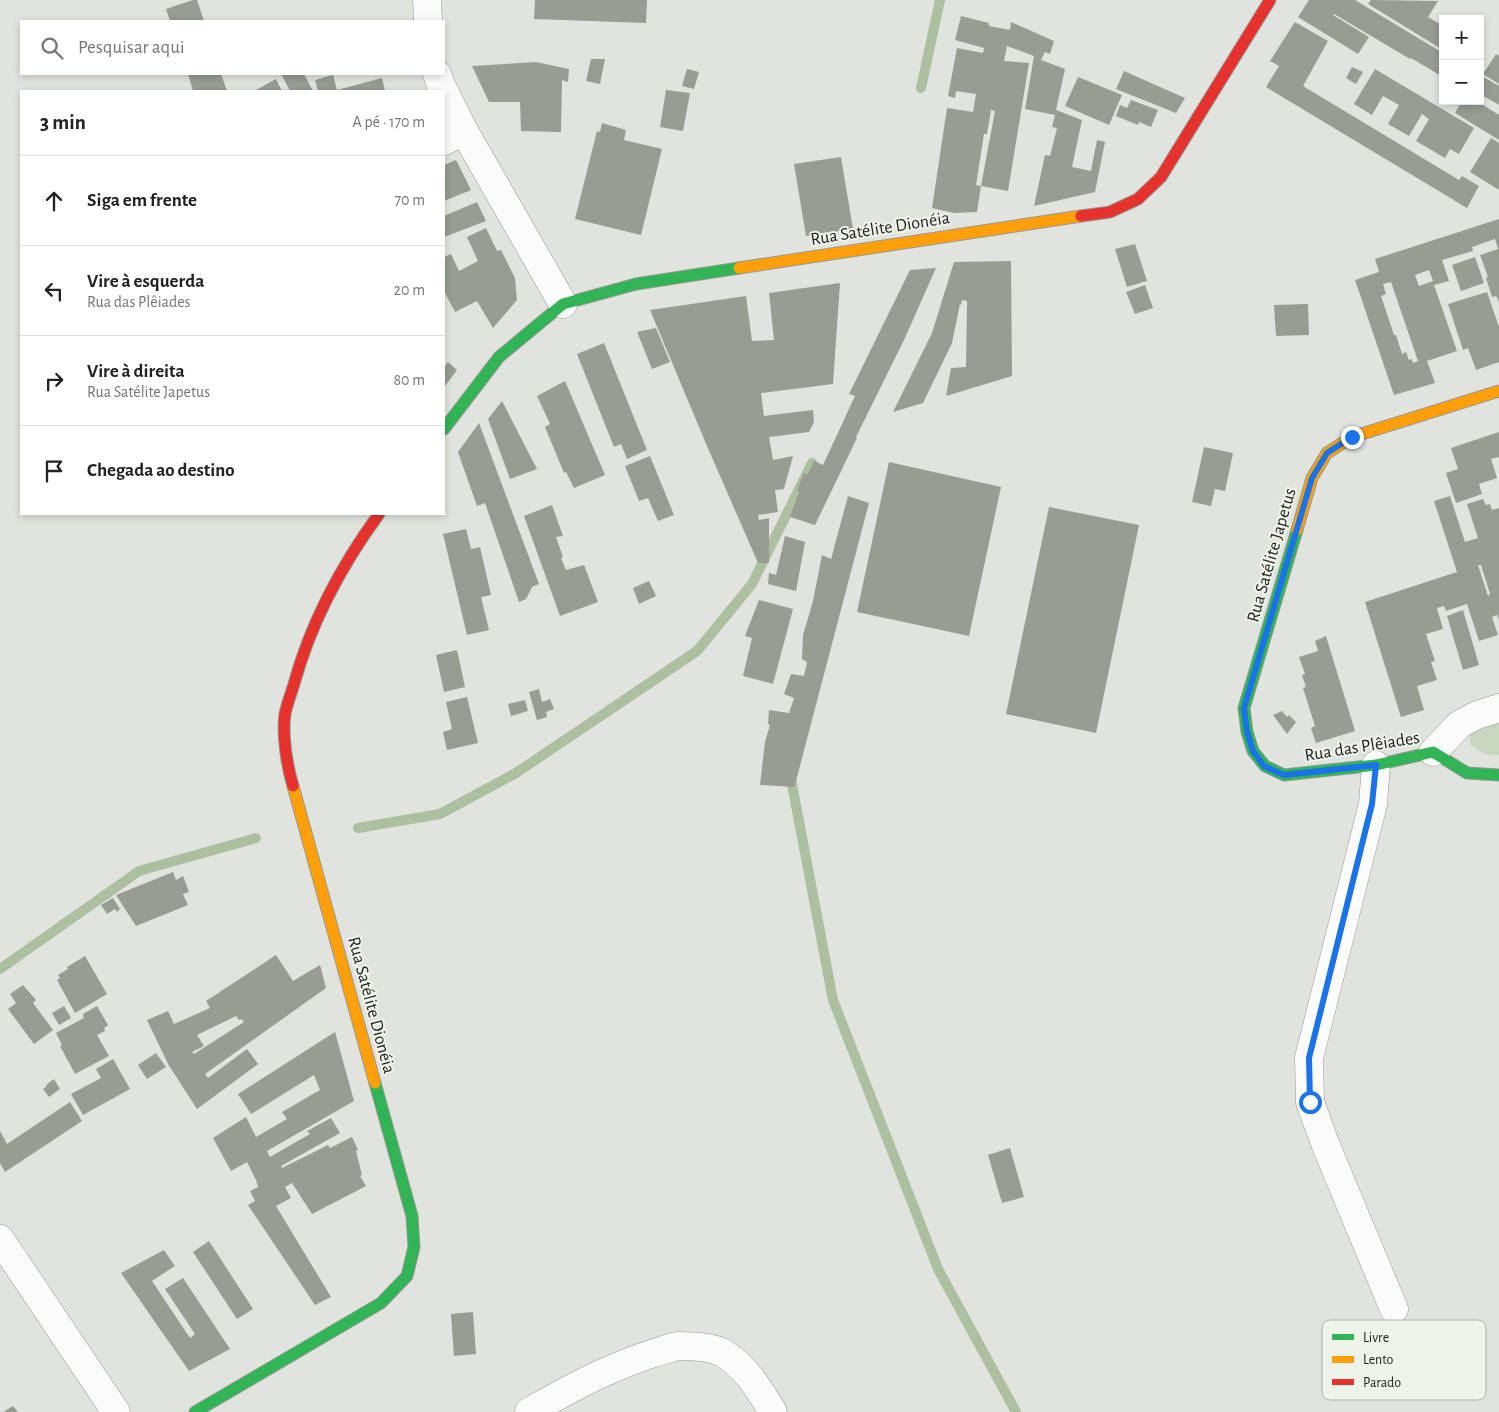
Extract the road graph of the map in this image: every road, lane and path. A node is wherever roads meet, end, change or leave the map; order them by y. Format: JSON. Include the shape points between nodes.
{"nodes":[{"id":1,"x":427,"y":0,"type":"edge"},
{"id":2,"x":1270,"y":0,"type":"edge"},
{"id":3,"x":428,"y":20,"type":"edge"},
{"id":4,"x":437,"y":75,"type":"edge"},
{"id":5,"x":442,"y":90,"type":"edge"},
{"id":6,"x":445,"y":102,"type":"edge"},
{"id":7,"x":454,"y":136,"type":"edge"},
{"id":8,"x":564,"y":304,"type":"junction"},
{"id":9,"x":1499,"y":391,"type":"edge"},
{"id":10,"x":445,"y":428,"type":"edge"},
{"id":11,"x":378,"y":515,"type":"edge"},
{"id":12,"x":1499,"y":708,"type":"edge"},
{"id":13,"x":1433,"y":752,"type":"junction"},
{"id":14,"x":1376,"y":765,"type":"junction"},
{"id":15,"x":1284,"y":775,"type":"joint"},
{"id":16,"x":1499,"y":775,"type":"edge"},
{"id":17,"x":0,"y":1239,"type":"edge"},
{"id":18,"x":1394,"y":1309,"type":"dead end"},
{"id":19,"x":116,"y":1412,"type":"edge"},
{"id":20,"x":195,"y":1412,"type":"edge"},
{"id":21,"x":530,"y":1412,"type":"edge"},
{"id":22,"x":773,"y":1412,"type":"edge"}],
"edges":[{"from":1,"to":3,"type":"street"},
{"from":2,"to":8,"type":"street","name":"Rua Satélite Dionéia","via":[[1161,177],[1138,199],[1110,212],[636,284]]},
{"from":4,"to":5,"type":"street"},
{"from":6,"to":7,"type":"street"},
{"from":7,"to":8,"type":"street"},
{"from":8,"to":10,"type":"street","name":"Rua Satélite Dionéia","via":[[499,357]]},
{"from":9,"to":15,"type":"street","name":"Rua Satélite Japetus","via":[[1352,437],[1327,453],[1312,478],[1244,708],[1253,751],[1264,766]]},
{"from":11,"to":20,"type":"street","name":"Rua Satélite Dionéia","via":[[360,538],[308,638],[285,716],[290,773],[412,1216],[414,1247],[407,1276],[381,1303]]},
{"from":12,"to":13,"type":"street","via":[[1460,724]]},
{"from":13,"to":14,"type":"street","name":"Rua das Plêiades"},
{"from":13,"to":16,"type":"street","name":"Rua das Plêiades","via":[[1467,773]]},
{"from":14,"to":15,"type":"street","name":"Rua das Plêiades"},
{"from":14,"to":18,"type":"street","via":[[1372,804],[1309,1058],[1310,1102]]},
{"from":17,"to":19,"type":"street"},
{"from":21,"to":22,"type":"street","via":[[609,1370],[678,1346],[720,1352],[734,1361]]}]}
